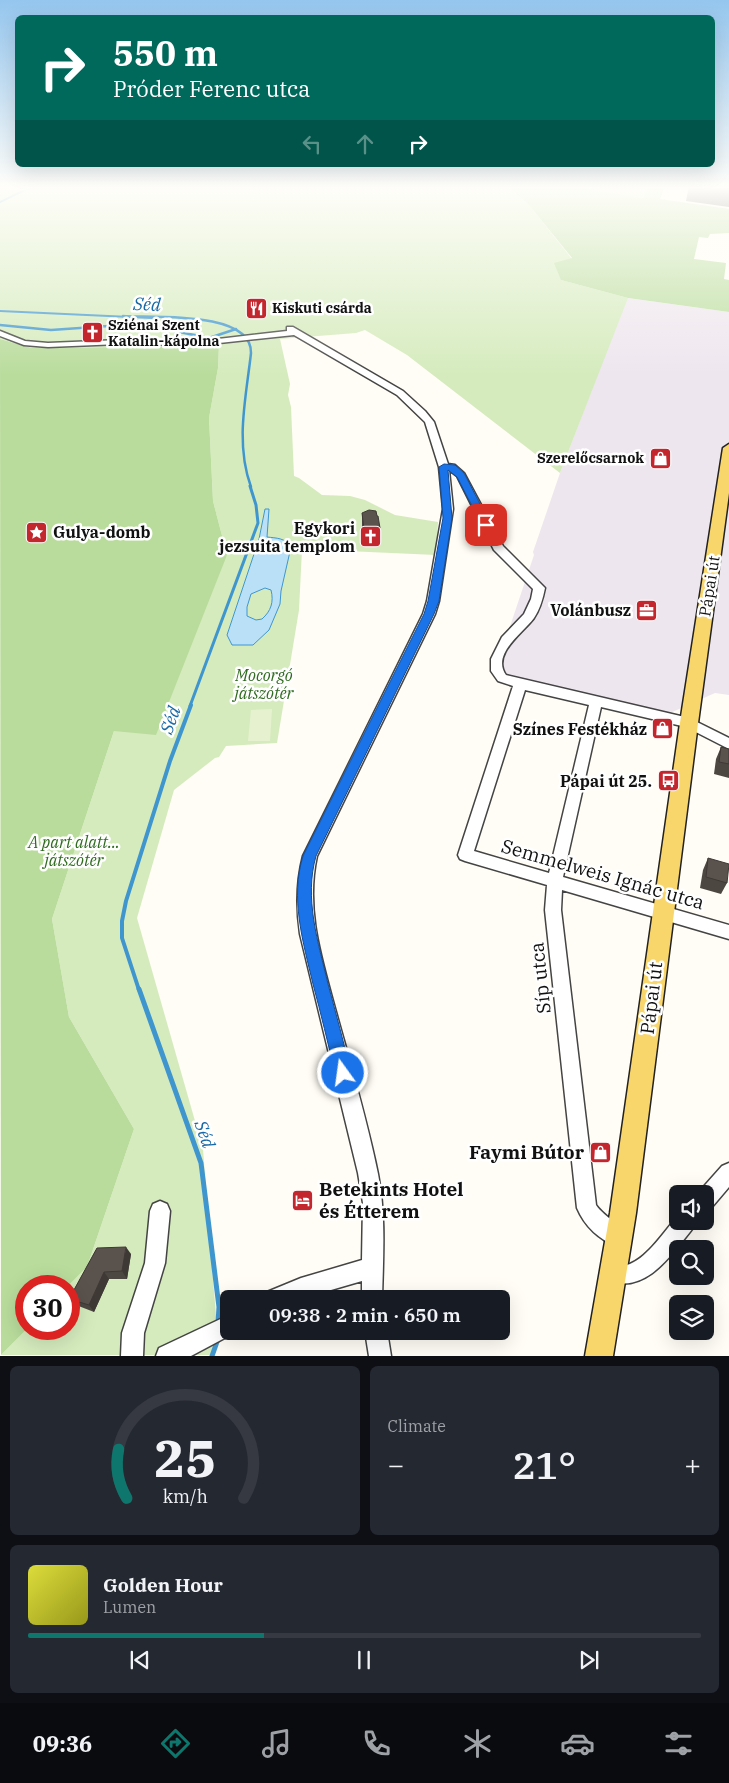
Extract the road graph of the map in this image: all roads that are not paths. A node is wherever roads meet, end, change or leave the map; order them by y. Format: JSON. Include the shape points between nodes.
{"nodes":[{"id":1,"x":0,"y":334,"type":"edge"},
{"id":2,"x":729,"y":448,"type":"edge"},
{"id":3,"x":444,"y":467,"type":"junction"},
{"id":4,"x":520,"y":684,"type":"junction"},
{"id":5,"x":596,"y":701,"type":"junction"},
{"id":6,"x":689,"y":723,"type":"junction"},
{"id":7,"x":729,"y":744,"type":"edge"},
{"id":8,"x":554,"y":881,"type":"junction"},
{"id":9,"x":662,"y":912,"type":"junction"},
{"id":10,"x":729,"y":932,"type":"edge"},
{"id":11,"x":729,"y":1173,"type":"edge"},
{"id":12,"x":714,"y":1190,"type":"edge"},
{"id":13,"x":160,"y":1211,"type":"dead end"},
{"id":14,"x":678,"y":1230,"type":"edge"},
{"id":15,"x":619,"y":1238,"type":"junction"},
{"id":16,"x":371,"y":1268,"type":"junction"},
{"id":17,"x":614,"y":1273,"type":"junction"},
{"id":18,"x":296,"y":1290,"type":"edge"},
{"id":19,"x":372,"y":1290,"type":"edge"},
{"id":20,"x":220,"y":1329,"type":"edge"},
{"id":21,"x":377,"y":1340,"type":"edge"},
{"id":22,"x":170,"y":1354,"type":"edge"},
{"id":23,"x":132,"y":1356,"type":"edge"},
{"id":24,"x":380,"y":1356,"type":"edge"},
{"id":25,"x":599,"y":1356,"type":"edge"}],
"edges":[{"from":1,"to":3,"type":"street","via":[[24,343],[48,345],[201,343],[293,330],[412,403],[429,422]]},
{"from":2,"to":6,"type":"main road","name":"Pápai út"},
{"from":3,"to":4,"type":"street","via":[[452,467],[461,475],[498,548],[539,588],[529,616],[506,640],[497,659],[502,678]]},
{"from":3,"to":16,"type":"street","via":[[448,518],[434,601],[305,872],[304,905],[311,944],[368,1173],[373,1203]]},
{"from":4,"to":5,"type":"street"},
{"from":4,"to":8,"type":"street","name":"Semmelweis Ignác utca","via":[[465,855]]},
{"from":5,"to":6,"type":"street"},
{"from":5,"to":8,"type":"street","name":"Síp utca"},
{"from":6,"to":7,"type":"street"},
{"from":6,"to":9,"type":"main road","name":"Pápai út"},
{"from":8,"to":9,"type":"street","name":"Semmelweis Ignác utca"},
{"from":8,"to":15,"type":"street","name":"Síp utca","via":[[553,910],[587,1208],[602,1228]]},
{"from":9,"to":10,"type":"street","name":"Semmelweis Ignác utca"},
{"from":9,"to":15,"type":"main road","name":"Pápai út"},
{"from":11,"to":12,"type":"street"},
{"from":13,"to":23,"type":"street","via":[[155,1263],[133,1333]]},
{"from":14,"to":17,"type":"street","via":[[651,1261],[635,1272],[625,1275]]},
{"from":15,"to":17,"type":"main road","name":"Pápai út"},
{"from":16,"to":18,"type":"street"},
{"from":16,"to":19,"type":"street"},
{"from":17,"to":25,"type":"main road","name":"Pápai út"},
{"from":20,"to":22,"type":"street"},
{"from":21,"to":24,"type":"street"}]}
